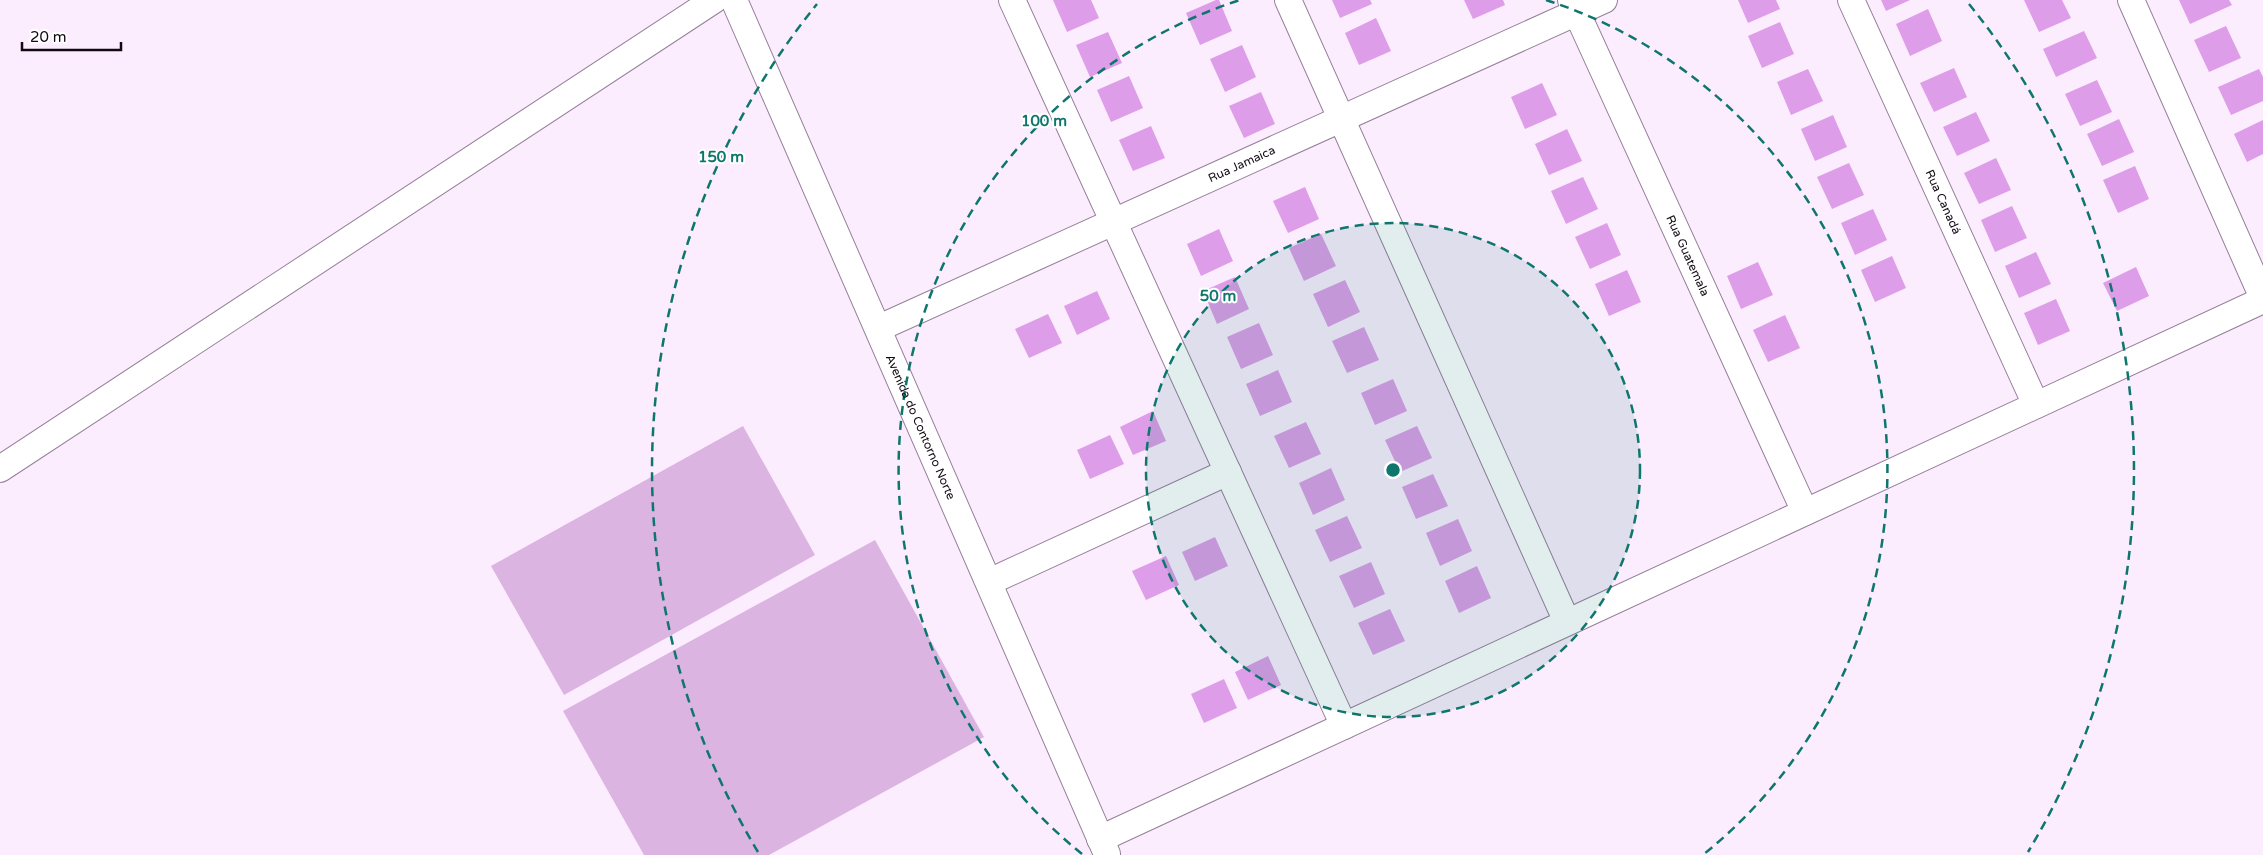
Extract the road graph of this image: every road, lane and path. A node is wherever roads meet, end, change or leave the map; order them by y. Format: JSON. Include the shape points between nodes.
{"nodes":[{"id":1,"x":714,"y":0,"type":"edge"},
{"id":2,"x":734,"y":0,"type":"edge"},
{"id":3,"x":1012,"y":0,"type":"edge"},
{"id":4,"x":1288,"y":0,"type":"edge"},
{"id":5,"x":1604,"y":0,"type":"edge"},
{"id":6,"x":1851,"y":0,"type":"edge"},
{"id":7,"x":2131,"y":0,"type":"edge"},
{"id":8,"x":1574,"y":6,"type":"edge"},
{"id":9,"x":1342,"y":119,"type":"junction"},
{"id":10,"x":1113,"y":222,"type":"junction"},
{"id":11,"x":2263,"y":299,"type":"edge"},
{"id":12,"x":879,"y":328,"type":"junction"},
{"id":13,"x":2036,"y":405,"type":"junction"},
{"id":14,"x":0,"y":469,"type":"edge"},
{"id":15,"x":1228,"y":472,"type":"junction"},
{"id":16,"x":1805,"y":512,"type":"junction"},
{"id":17,"x":989,"y":582,"type":"junction"},
{"id":18,"x":1567,"y":622,"type":"junction"},
{"id":19,"x":1344,"y":726,"type":"junction"},
{"id":20,"x":1104,"y":847,"type":"edge"}],
"edges":[{"from":1,"to":14,"type":"street"},
{"from":2,"to":12,"type":"street","name":"Avenida do Contorno Norte"},
{"from":3,"to":10,"type":"street"},
{"from":4,"to":9,"type":"street"},
{"from":5,"to":8,"type":"street","name":"Rua Jamaica"},
{"from":6,"to":13,"type":"street","name":"Rua Canadá"},
{"from":7,"to":11,"type":"street"},
{"from":8,"to":9,"type":"street","name":"Rua Jamaica"},
{"from":8,"to":16,"type":"street","name":"Rua Guatemala"},
{"from":9,"to":10,"type":"street","name":"Rua Jamaica"},
{"from":9,"to":18,"type":"street"},
{"from":10,"to":12,"type":"street","name":"Rua Jamaica"},
{"from":10,"to":15,"type":"street"},
{"from":11,"to":13,"type":"street"},
{"from":12,"to":17,"type":"street","name":"Avenida do Contorno Norte"},
{"from":13,"to":16,"type":"street"},
{"from":15,"to":17,"type":"street"},
{"from":15,"to":19,"type":"street"},
{"from":16,"to":18,"type":"street"},
{"from":17,"to":20,"type":"street","name":"Avenida do Contorno Norte"},
{"from":18,"to":19,"type":"street"},
{"from":19,"to":20,"type":"street"}]}
